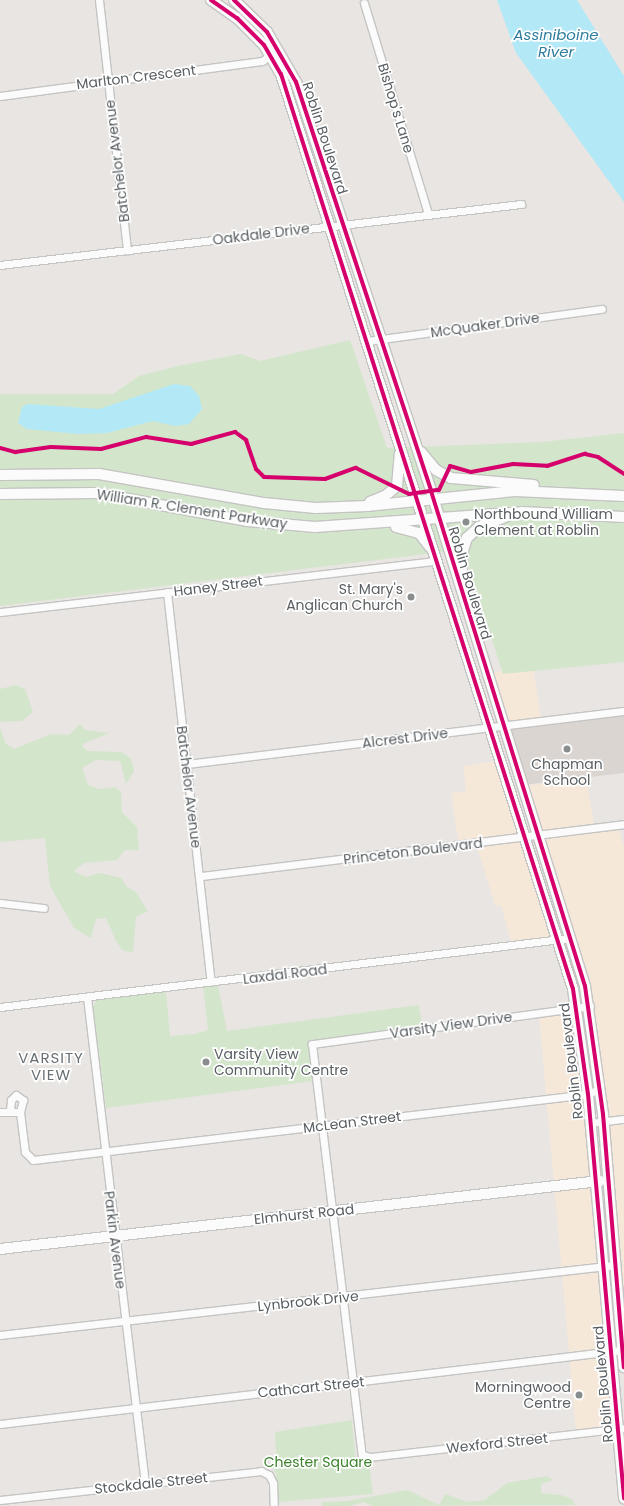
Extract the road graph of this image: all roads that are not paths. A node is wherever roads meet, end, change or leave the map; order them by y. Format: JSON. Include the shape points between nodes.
{"nodes":[{"id":1,"x":99,"y":0,"type":"edge"},
{"id":2,"x":211,"y":0,"type":"edge"},
{"id":3,"x":234,"y":0,"type":"edge"},
{"id":4,"x":364,"y":2,"type":"dead end"},
{"id":5,"x":271,"y":55,"type":"junction"},
{"id":6,"x":107,"y":80,"type":"junction"},
{"id":7,"x":0,"y":96,"type":"edge"},
{"id":8,"x":521,"y":204,"type":"dead end"},
{"id":9,"x":428,"y":213,"type":"junction"},
{"id":10,"x":336,"y":225,"type":"junction"},
{"id":11,"x":127,"y":250,"type":"junction"},
{"id":12,"x":0,"y":265,"type":"edge"},
{"id":13,"x":602,"y":309,"type":"dead end"},
{"id":14,"x":379,"y":339,"type":"junction"},
{"id":15,"x":367,"y":341,"type":"junction"},
{"id":16,"x":400,"y":446,"type":"junction"},
{"id":17,"x":416,"y":446,"type":"junction"},
{"id":18,"x":0,"y":475,"type":"edge"},
{"id":19,"x":557,"y":492,"type":"junction"},
{"id":20,"x":0,"y":494,"type":"edge"},
{"id":21,"x":624,"y":496,"type":"edge"},
{"id":22,"x":433,"y":499,"type":"junction"},
{"id":23,"x":419,"y":500,"type":"junction"},
{"id":24,"x":353,"y":507,"type":"junction"},
{"id":25,"x":522,"y":512,"type":"junction"},
{"id":26,"x":624,"y":517,"type":"edge"},
{"id":27,"x":438,"y":518,"type":"junction"},
{"id":28,"x":425,"y":520,"type":"junction"},
{"id":29,"x":378,"y":525,"type":"junction"},
{"id":30,"x":432,"y":549,"type":"junction"},
{"id":31,"x":436,"y":561,"type":"junction"},
{"id":32,"x":167,"y":592,"type":"junction"},
{"id":33,"x":466,"y":604,"type":"junction"},
{"id":34,"x":0,"y":612,"type":"edge"},
{"id":35,"x":624,"y":711,"type":"edge"},
{"id":36,"x":501,"y":724,"type":"junction"},
{"id":37,"x":490,"y":728,"type":"junction"},
{"id":38,"x":186,"y":764,"type":"junction"},
{"id":39,"x":624,"y":824,"type":"edge"},
{"id":40,"x":536,"y":833,"type":"junction"},
{"id":41,"x":525,"y":837,"type":"junction"},
{"id":42,"x":201,"y":876,"type":"junction"},
{"id":43,"x":0,"y":903,"type":"edge"},
{"id":44,"x":44,"y":908,"type":"dead end"},
{"id":45,"x":569,"y":938,"type":"junction"},
{"id":46,"x":558,"y":941,"type":"junction"},
{"id":47,"x":210,"y":982,"type":"junction"},
{"id":48,"x":87,"y":997,"type":"junction"},
{"id":49,"x":590,"y":1006,"type":"junction"},
{"id":50,"x":0,"y":1007,"type":"edge"},
{"id":51,"x":577,"y":1008,"type":"junction"},
{"id":52,"x":599,"y":1089,"type":"junction"},
{"id":53,"x":588,"y":1094,"type":"junction"},
{"id":54,"x":10,"y":1110,"type":"junction"},
{"id":55,"x":0,"y":1112,"type":"edge"},
{"id":56,"x":20,"y":1112,"type":"junction"},
{"id":57,"x":624,"y":1119,"type":"edge"},
{"id":58,"x":603,"y":1122,"type":"junction"},
{"id":59,"x":590,"y":1123,"type":"junction"},
{"id":60,"x":322,"y":1125,"type":"junction"},
{"id":61,"x":105,"y":1152,"type":"junction"},
{"id":62,"x":608,"y":1180,"type":"junction"},
{"id":63,"x":595,"y":1181,"type":"junction"},
{"id":64,"x":331,"y":1211,"type":"junction"},
{"id":65,"x":114,"y":1235,"type":"junction"},
{"id":66,"x":0,"y":1249,"type":"edge"},
{"id":67,"x":615,"y":1265,"type":"junction"},
{"id":68,"x":602,"y":1266,"type":"junction"},
{"id":69,"x":344,"y":1296,"type":"junction"},
{"id":70,"x":621,"y":1309,"type":"edge"},
{"id":71,"x":607,"y":1311,"type":"junction"},
{"id":72,"x":126,"y":1321,"type":"junction"},
{"id":73,"x":0,"y":1335,"type":"edge"},
{"id":74,"x":622,"y":1350,"type":"junction"},
{"id":75,"x":611,"y":1352,"type":"junction"},
{"id":76,"x":624,"y":1367,"type":"edge"},
{"id":77,"x":351,"y":1382,"type":"junction"},
{"id":78,"x":135,"y":1406,"type":"junction"},
{"id":79,"x":0,"y":1424,"type":"edge"},
{"id":80,"x":621,"y":1428,"type":"edge"},
{"id":81,"x":144,"y":1483,"type":"junction"},
{"id":82,"x":624,"y":1498,"type":"edge"},
{"id":83,"x":0,"y":1500,"type":"edge"},
{"id":84,"x":274,"y":1506,"type":"edge"}],
"edges":[{"from":1,"to":6,"type":"street","name":"Batchelor Avenue"},
{"from":2,"to":5,"type":"main road","name":"Roblin Boulevard","via":[[238,18]]},
{"from":3,"to":10,"type":"main road","name":"Roblin Boulevard","via":[[268,32],[291,70]]},
{"from":4,"to":9,"type":"street","name":"Bishop's Lane"},
{"from":5,"to":6,"type":"street","name":"Marlton Crescent","via":[[262,61]]},
{"from":5,"to":10,"type":"main road","name":"Roblin Boulevard","via":[[281,74]]},
{"from":6,"to":7,"type":"street","name":"Marlton Crescent"},
{"from":6,"to":11,"type":"street","name":"Batchelor Avenue"},
{"from":8,"to":9,"type":"street","name":"Oakdale Drive"},
{"from":9,"to":10,"type":"street","name":"Oakdale Drive"},
{"from":10,"to":11,"type":"street","name":"Oakdale Drive"},
{"from":10,"to":14,"type":"main road","name":"Roblin Boulevard"},
{"from":10,"to":15,"type":"main road","name":"Roblin Boulevard"},
{"from":11,"to":12,"type":"street","name":"Oakdale Drive"},
{"from":13,"to":14,"type":"street","name":"McQuaker Drive"},
{"from":14,"to":15,"type":"street","name":"McQuaker Drive"},
{"from":14,"to":17,"type":"main road","name":"Roblin Boulevard"},
{"from":15,"to":16,"type":"main road","name":"Roblin Boulevard"},
{"from":16,"to":23,"type":"main road","name":"Roblin Boulevard"},
{"from":16,"to":24,"type":"main road","via":[[400,476],[394,490]]},
{"from":17,"to":19,"type":"main road","via":[[436,470],[451,478],[540,486]]},
{"from":17,"to":22,"type":"main road","name":"Roblin Boulevard"},
{"from":18,"to":24,"type":"main road","name":"William R. Clement Parkway","via":[[99,474],[264,503]]},
{"from":19,"to":21,"type":"main road","name":"William R. Clement Parkway"},
{"from":19,"to":22,"type":"main road","name":"William R. Clement Parkway"},
{"from":20,"to":29,"type":"main road","name":"William R. Clement Parkway","via":[[96,493],[275,524],[315,528]]},
{"from":22,"to":23,"type":"main road","name":"William R. Clement Parkway"},
{"from":22,"to":27,"type":"main road","name":"Roblin Boulevard"},
{"from":23,"to":24,"type":"main road","name":"William R. Clement Parkway"},
{"from":23,"to":28,"type":"main road","name":"Roblin Boulevard"},
{"from":25,"to":26,"type":"main road","name":"William R. Clement Parkway"},
{"from":25,"to":27,"type":"main road","name":"William R. Clement Parkway"},
{"from":25,"to":33,"type":"main road","via":[[487,523],[468,538],[461,563]]},
{"from":27,"to":28,"type":"main road","name":"William R. Clement Parkway"},
{"from":27,"to":33,"type":"main road","name":"Roblin Boulevard"},
{"from":28,"to":29,"type":"main road","name":"William R. Clement Parkway"},
{"from":28,"to":30,"type":"main road","name":"Roblin Boulevard"},
{"from":29,"to":30,"type":"main road","via":[[409,528],[419,533]]},
{"from":30,"to":31,"type":"main road","name":"Roblin Boulevard"},
{"from":31,"to":32,"type":"street","name":"Haney Street"},
{"from":31,"to":37,"type":"main road","name":"Roblin Boulevard"},
{"from":32,"to":34,"type":"street","name":"Haney Street"},
{"from":32,"to":38,"type":"street","name":"Batchelor Avenue"},
{"from":33,"to":36,"type":"main road","name":"Roblin Boulevard"},
{"from":35,"to":36,"type":"street","name":"Alcrest Drive"},
{"from":36,"to":37,"type":"street","name":"Alcrest Drive"},
{"from":36,"to":40,"type":"main road","name":"Roblin Boulevard"},
{"from":37,"to":38,"type":"street","name":"Alcrest Drive"},
{"from":37,"to":41,"type":"main road","name":"Roblin Boulevard"},
{"from":38,"to":42,"type":"street","name":"Batchelor Avenue"},
{"from":39,"to":40,"type":"street","name":"Princeton Boulevard"},
{"from":40,"to":41,"type":"street","name":"Princeton Boulevard"},
{"from":40,"to":45,"type":"main road","name":"Roblin Boulevard"},
{"from":41,"to":42,"type":"street","name":"Princeton Boulevard"},
{"from":41,"to":46,"type":"main road","name":"Roblin Boulevard"},
{"from":42,"to":47,"type":"street","name":"Batchelor Avenue"},
{"from":43,"to":44,"type":"street"},
{"from":45,"to":46,"type":"street","name":"Laxdal Road"},
{"from":45,"to":49,"type":"main road","name":"Roblin Boulevard"},
{"from":46,"to":47,"type":"street","name":"Laxdal Road"},
{"from":46,"to":51,"type":"main road","name":"Roblin Boulevard"},
{"from":47,"to":48,"type":"street","name":"Laxdal Road"},
{"from":48,"to":50,"type":"street","name":"Laxdal Road"},
{"from":48,"to":61,"type":"street","name":"Parkin Avenue"},
{"from":49,"to":51,"type":"street","name":"Varsity View Drive"},
{"from":49,"to":52,"type":"main road","name":"Roblin Boulevard"},
{"from":51,"to":53,"type":"main road","name":"Roblin Boulevard"},
{"from":51,"to":60,"type":"street","name":"Varsity View Drive","via":[[312,1044]]},
{"from":52,"to":53,"type":"street","name":"McLean Street"},
{"from":52,"to":58,"type":"main road","name":"Roblin Boulevard"},
{"from":53,"to":59,"type":"main road","name":"Roblin Boulevard"},
{"from":53,"to":60,"type":"street","name":"McLean Street"},
{"from":54,"to":55,"type":"street"},
{"from":54,"to":56,"type":"street"},
{"from":54,"to":56,"type":"street","via":[[11,1100],[16,1095],[23,1100]]},
{"from":56,"to":61,"type":"street","name":"McLean Street","via":[[28,1158]]},
{"from":57,"to":58,"type":"street"},
{"from":58,"to":59,"type":"street"},
{"from":58,"to":62,"type":"main road","name":"Roblin Boulevard"},
{"from":59,"to":63,"type":"main road","name":"Roblin Boulevard"},
{"from":60,"to":61,"type":"street","name":"McLean Street"},
{"from":60,"to":64,"type":"street"},
{"from":61,"to":65,"type":"street","name":"Parkin Avenue"},
{"from":62,"to":63,"type":"main road","name":"Elmhurst Road"},
{"from":62,"to":67,"type":"main road","name":"Roblin Boulevard"},
{"from":63,"to":64,"type":"main road","name":"Elmhurst Road"},
{"from":63,"to":68,"type":"main road","name":"Roblin Boulevard"},
{"from":64,"to":65,"type":"main road","name":"Elmhurst Road"},
{"from":64,"to":69,"type":"street"},
{"from":65,"to":66,"type":"main road","name":"Elmhurst Road"},
{"from":65,"to":72,"type":"street","name":"Parkin Avenue"},
{"from":67,"to":68,"type":"street","name":"Lynbrook Drive"},
{"from":67,"to":70,"type":"main road","name":"Roblin Boulevard"},
{"from":68,"to":69,"type":"street","name":"Lynbrook Drive"},
{"from":68,"to":71,"type":"main road","name":"Roblin Boulevard"},
{"from":69,"to":72,"type":"street","name":"Lynbrook Drive"},
{"from":69,"to":77,"type":"street"},
{"from":70,"to":71,"type":"street"},
{"from":70,"to":74,"type":"main road","name":"Roblin Boulevard"},
{"from":71,"to":75,"type":"main road","name":"Roblin Boulevard"},
{"from":72,"to":73,"type":"street","name":"Lynbrook Drive"},
{"from":72,"to":78,"type":"street","name":"Parkin Avenue"},
{"from":74,"to":75,"type":"street","name":"Cathcart Street"},
{"from":74,"to":76,"type":"main road","name":"Roblin Boulevard"},
{"from":75,"to":77,"type":"street","name":"Cathcart Street"},
{"from":75,"to":80,"type":"main road","name":"Roblin Boulevard"},
{"from":77,"to":78,"type":"street","name":"Cathcart Street"},
{"from":77,"to":80,"type":"street","name":"Wexford Street","via":[[358,1447],[362,1454],[370,1457]]},
{"from":78,"to":79,"type":"street","name":"Cathcart Street"},
{"from":78,"to":81,"type":"street","name":"Parkin Avenue"},
{"from":80,"to":82,"type":"main road","name":"Roblin Boulevard"},
{"from":81,"to":83,"type":"street","name":"Stockdale Street"},
{"from":81,"to":84,"type":"street","name":"Stockdale Street","via":[[261,1471],[269,1475],[273,1483]]}]}
